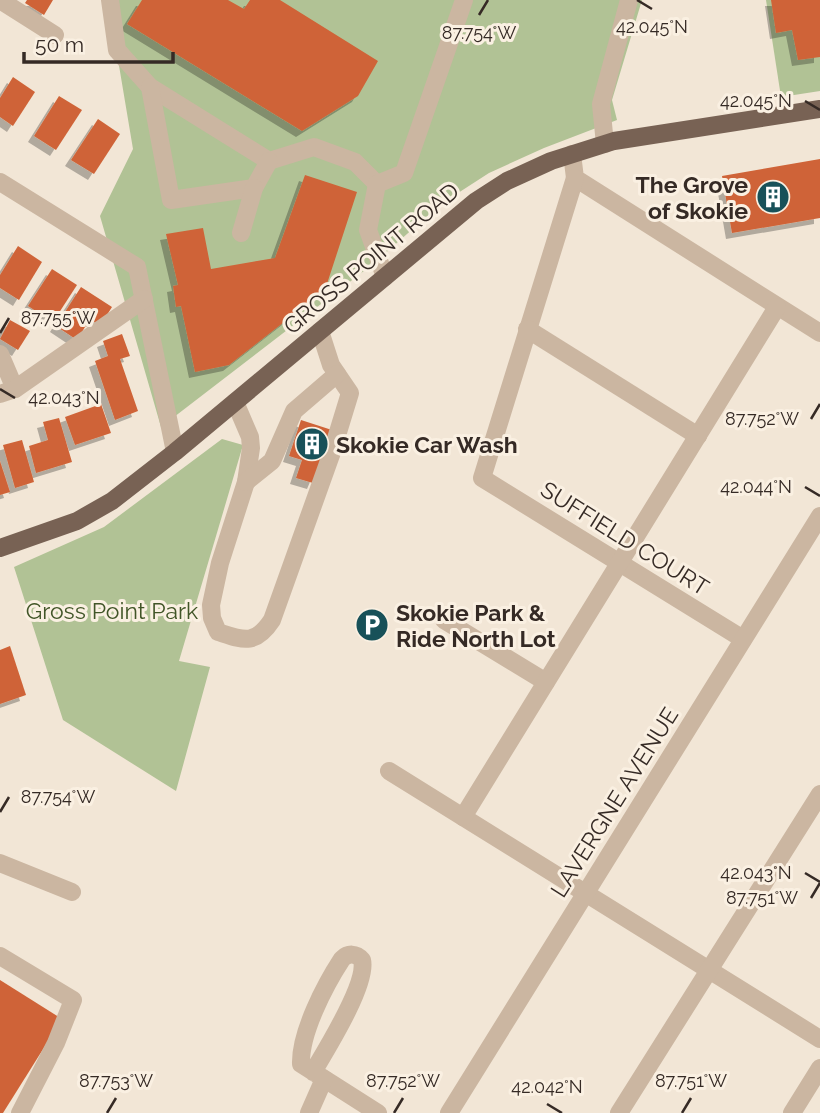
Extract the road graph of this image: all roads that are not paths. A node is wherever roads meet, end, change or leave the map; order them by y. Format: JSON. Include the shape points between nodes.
{"nodes":[{"id":1,"x":0,"y":0,"type":"edge"},
{"id":2,"x":110,"y":0,"type":"edge"},
{"id":3,"x":464,"y":0,"type":"edge"},
{"id":4,"x":629,"y":0,"type":"edge"},
{"id":5,"x":55,"y":35,"type":"dead end"},
{"id":6,"x":150,"y":87,"type":"junction"},
{"id":7,"x":820,"y":109,"type":"edge"},
{"id":8,"x":605,"y":144,"type":"junction"},
{"id":9,"x":572,"y":154,"type":"junction"},
{"id":10,"x":270,"y":162,"type":"junction"},
{"id":11,"x":575,"y":178,"type":"junction"},
{"id":12,"x":0,"y":182,"type":"edge"},
{"id":13,"x":377,"y":184,"type":"junction"},
{"id":14,"x":254,"y":188,"type":"junction"},
{"id":15,"x":242,"y":233,"type":"dead end"},
{"id":16,"x":385,"y":277,"type":"junction"},
{"id":17,"x":144,"y":299,"type":"junction"},
{"id":18,"x":777,"y":307,"type":"junction"},
{"id":19,"x":527,"y":329,"type":"junction"},
{"id":20,"x":818,"y":329,"type":"edge"},
{"id":21,"x":320,"y":331,"type":"junction"},
{"id":22,"x":0,"y":354,"type":"edge"},
{"id":23,"x":337,"y":374,"type":"junction"},
{"id":24,"x":7,"y":391,"type":"edge"},
{"id":25,"x":235,"y":402,"type":"junction"},
{"id":26,"x":698,"y":436,"type":"junction"},
{"id":27,"x":176,"y":452,"type":"junction"},
{"id":28,"x":246,"y":482,"type":"junction"},
{"id":29,"x":820,"y":516,"type":"edge"},
{"id":30,"x":0,"y":548,"type":"edge"},
{"id":31,"x":620,"y":563,"type":"junction"},
{"id":32,"x":444,"y":620,"type":"dead end"},
{"id":33,"x":743,"y":639,"type":"junction"},
{"id":34,"x":546,"y":682,"type":"junction"},
{"id":35,"x":388,"y":771,"type":"dead end"},
{"id":36,"x":820,"y":794,"type":"edge"},
{"id":37,"x":464,"y":817,"type":"junction"},
{"id":38,"x":0,"y":863,"type":"edge"},
{"id":39,"x":72,"y":892,"type":"dead end"},
{"id":40,"x":586,"y":893,"type":"junction"},
{"id":41,"x":0,"y":956,"type":"edge"},
{"id":42,"x":710,"y":970,"type":"junction"},
{"id":43,"x":820,"y":1039,"type":"edge"},
{"id":44,"x":820,"y":1068,"type":"edge"},
{"id":45,"x":313,"y":1072,"type":"junction"},
{"id":46,"x":20,"y":1113,"type":"edge"},
{"id":47,"x":309,"y":1113,"type":"edge"},
{"id":48,"x":378,"y":1113,"type":"edge"},
{"id":49,"x":449,"y":1113,"type":"edge"},
{"id":50,"x":619,"y":1113,"type":"edge"},
{"id":51,"x":792,"y":1113,"type":"edge"}],
"edges":[{"from":1,"to":5,"type":"street"},
{"from":2,"to":6,"type":"street","via":[[117,50]]},
{"from":3,"to":13,"type":"street","via":[[404,173]]},
{"from":4,"to":8,"type":"street","via":[[601,104]]},
{"from":6,"to":10,"type":"street"},
{"from":6,"to":14,"type":"street","via":[[171,200]]},
{"from":7,"to":8,"type":"main road","name":"GROSS POINT ROAD"},
{"from":8,"to":9,"type":"main road","name":"GROSS POINT ROAD"},
{"from":9,"to":11,"type":"street"},
{"from":9,"to":16,"type":"main road","name":"GROSS POINT ROAD","via":[[507,181],[476,201]]},
{"from":10,"to":13,"type":"street","via":[[314,147],[355,162]]},
{"from":10,"to":14,"type":"street"},
{"from":11,"to":18,"type":"street"},
{"from":11,"to":19,"type":"street"},
{"from":12,"to":17,"type":"street","via":[[137,267]]},
{"from":13,"to":16,"type":"street","via":[[368,230]]},
{"from":14,"to":15,"type":"street"},
{"from":16,"to":21,"type":"main road","name":"GROSS POINT ROAD"},
{"from":17,"to":24,"type":"street"},
{"from":17,"to":27,"type":"street"},
{"from":18,"to":20,"type":"street"},
{"from":18,"to":26,"type":"street"},
{"from":19,"to":26,"type":"street"},
{"from":19,"to":31,"type":"street","name":"SUFFIELD COURT","via":[[482,478]]},
{"from":21,"to":23,"type":"street"},
{"from":21,"to":25,"type":"main road","name":"GROSS POINT ROAD"},
{"from":22,"to":24,"type":"street"},
{"from":23,"to":28,"type":"street","via":[[294,411],[272,461]]},
{"from":23,"to":28,"type":"street","via":[[351,393],[331,455],[272,620],[262,634],[245,640],[218,632],[211,605]]},
{"from":25,"to":27,"type":"main road","name":"GROSS POINT ROAD"},
{"from":25,"to":28,"type":"street","via":[[250,437]]},
{"from":26,"to":31,"type":"street"},
{"from":27,"to":30,"type":"main road","name":"GROSS POINT ROAD","via":[[112,501],[76,521]]},
{"from":29,"to":33,"type":"street","name":"LAVERGNE AVENUE"},
{"from":31,"to":33,"type":"street","name":"SUFFIELD COURT"},
{"from":31,"to":34,"type":"street"},
{"from":32,"to":34,"type":"street"},
{"from":33,"to":40,"type":"street","name":"LAVERGNE AVENUE"},
{"from":34,"to":37,"type":"street"},
{"from":35,"to":37,"type":"street"},
{"from":36,"to":42,"type":"street"},
{"from":37,"to":40,"type":"street"},
{"from":38,"to":39,"type":"street"},
{"from":40,"to":42,"type":"street"},
{"from":40,"to":49,"type":"street","name":"LAVERGNE AVENUE"},
{"from":41,"to":46,"type":"street","via":[[73,1000]]},
{"from":42,"to":43,"type":"street"},
{"from":42,"to":50,"type":"street"},
{"from":44,"to":51,"type":"street"},
{"from":45,"to":45,"type":"street","via":[[304,1040],[335,971],[344,957],[358,956],[363,974]]},
{"from":45,"to":47,"type":"street"},
{"from":45,"to":48,"type":"street"}]}
